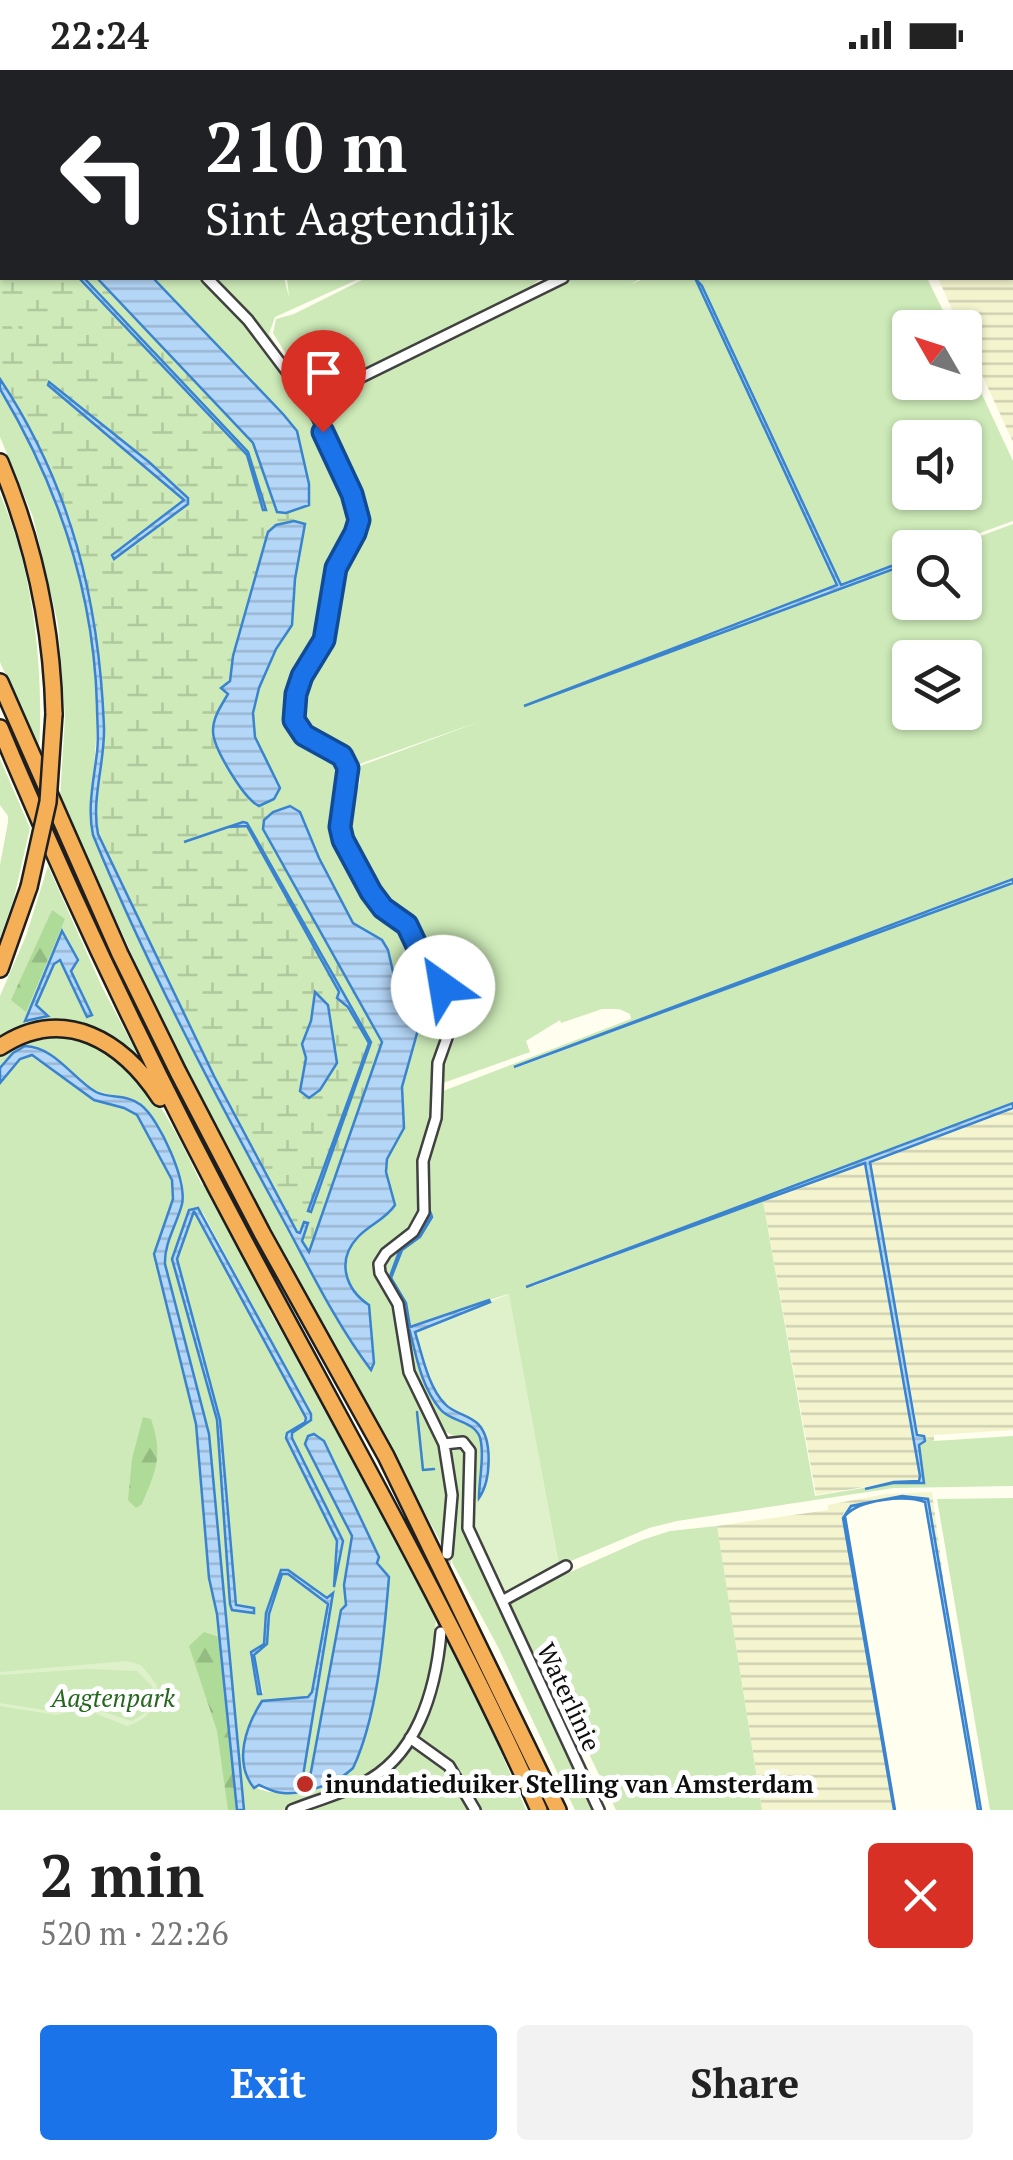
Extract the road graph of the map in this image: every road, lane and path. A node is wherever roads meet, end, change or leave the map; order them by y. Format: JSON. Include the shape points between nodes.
{"nodes":[{"id":1,"x":209,"y":280,"type":"edge"},
{"id":2,"x":559,"y":280,"type":"edge"},
{"id":3,"x":294,"y":381,"type":"junction"},
{"id":4,"x":337,"y":389,"type":"junction"},
{"id":5,"x":318,"y":419,"type":"junction"},
{"id":6,"x":0,"y":462,"type":"edge"},
{"id":7,"x":0,"y":682,"type":"edge"},
{"id":8,"x":0,"y":728,"type":"edge"},
{"id":9,"x":0,"y":968,"type":"edge"},
{"id":10,"x":0,"y":1047,"type":"edge"},
{"id":11,"x":203,"y":1162,"type":"junction"},
{"id":12,"x":444,"y":1444,"type":"junction"},
{"id":13,"x":448,"y":1554,"type":"tunnel mouth"},
{"id":14,"x":566,"y":1566,"type":"dead end"},
{"id":15,"x":502,"y":1602,"type":"junction"},
{"id":16,"x":441,"y":1632,"type":"tunnel mouth"},
{"id":17,"x":410,"y":1738,"type":"junction"},
{"id":18,"x":292,"y":1810,"type":"edge"},
{"id":19,"x":475,"y":1810,"type":"edge"},
{"id":20,"x":538,"y":1810,"type":"edge"},
{"id":21,"x":558,"y":1810,"type":"edge"},
{"id":22,"x":599,"y":1810,"type":"edge"}],
"edges":[{"from":1,"to":3,"type":"street"},
{"from":2,"to":4,"type":"street"},
{"from":3,"to":4,"type":"street"},
{"from":3,"to":5,"type":"street"},
{"from":4,"to":5,"type":"street"},
{"from":5,"to":12,"type":"street","via":[[359,520],[336,568],[324,640],[302,676],[294,720],[304,735],[342,756],[348,768],[343,840],[383,908],[407,925],[453,1011],[423,1161],[424,1212],[379,1264],[398,1304],[409,1372]]},
{"from":6,"to":9,"type":"highway","bridge":true,"via":[[36,568],[54,714],[48,802],[29,887]]},
{"from":7,"to":21,"type":"highway","via":[[153,1021],[386,1456]]},
{"from":8,"to":11,"type":"highway"},
{"from":10,"to":11,"type":"highway","via":[[64,1030],[114,1045],[142,1070]]},
{"from":11,"to":20,"type":"highway","via":[[458,1639]]},
{"from":12,"to":13,"type":"street","via":[[452,1495]]},
{"from":12,"to":15,"type":"street","name":"Waterlinie","via":[[463,1442],[470,1451],[468,1528]]},
{"from":14,"to":15,"type":"street"},
{"from":15,"to":22,"type":"street","name":"Waterlinie"},
{"from":16,"to":17,"type":"street","via":[[431,1696]]},
{"from":17,"to":18,"type":"street","via":[[362,1784]]},
{"from":17,"to":19,"type":"street","via":[[449,1766]]}]}
